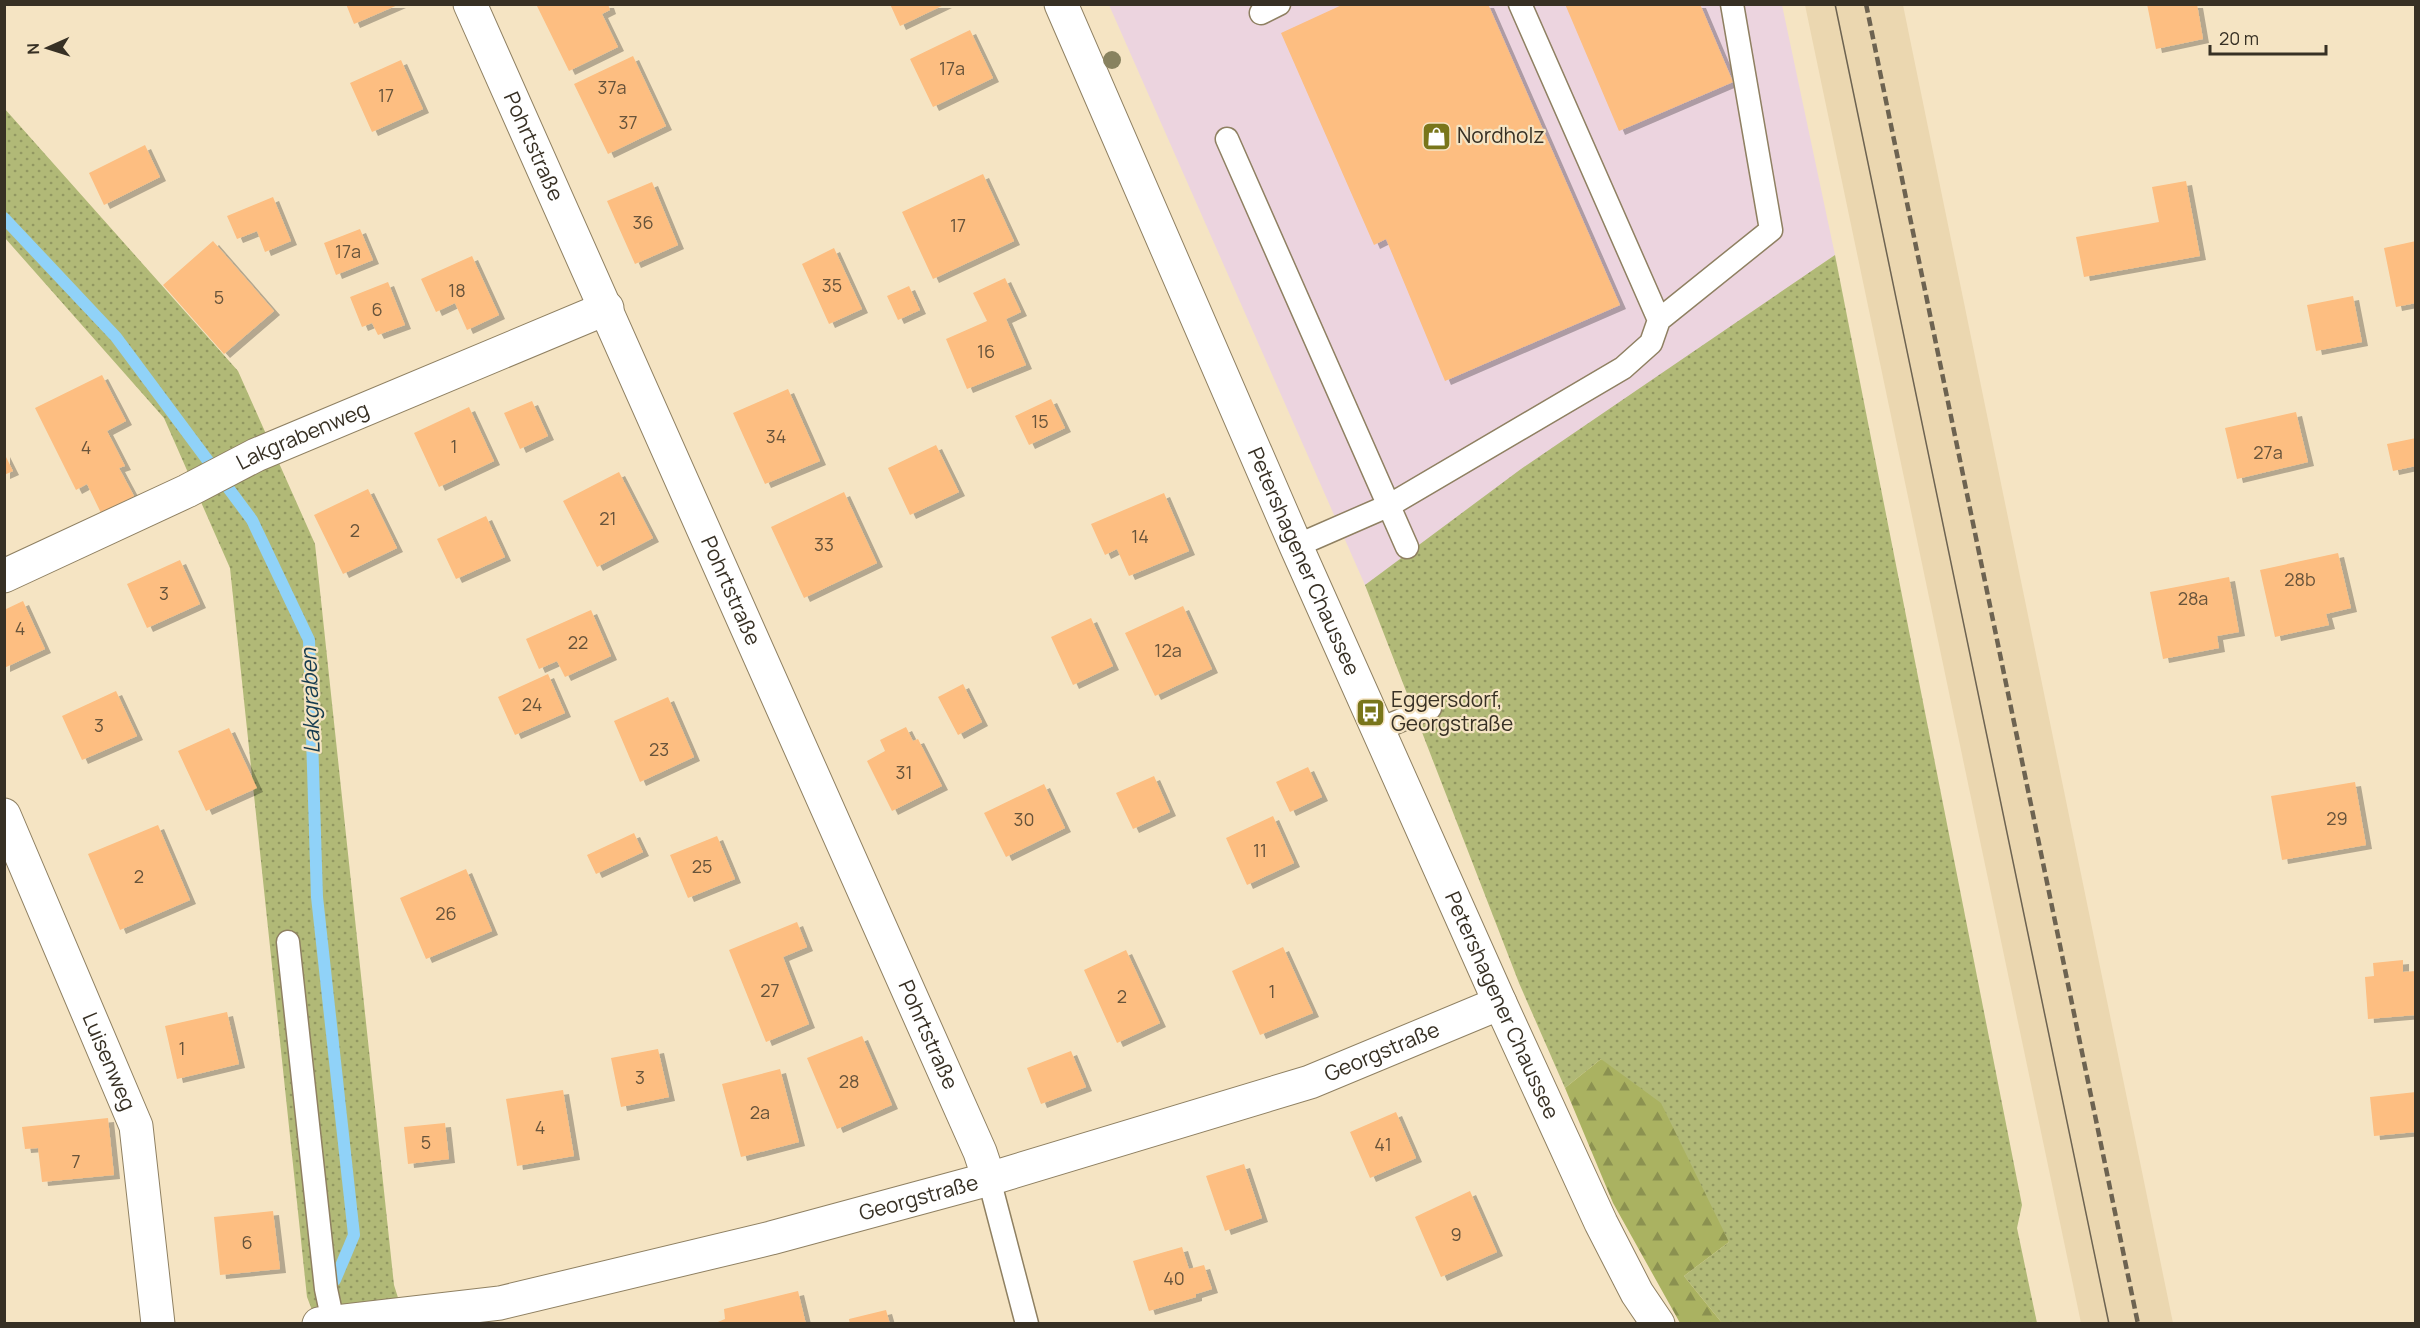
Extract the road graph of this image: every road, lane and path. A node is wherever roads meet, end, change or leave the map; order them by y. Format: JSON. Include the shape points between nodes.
{"nodes":[{"id":1,"x":470,"y":4,"type":"edge"},
{"id":2,"x":1061,"y":4,"type":"edge"},
{"id":3,"x":1520,"y":4,"type":"edge"},
{"id":4,"x":1732,"y":4,"type":"edge"},
{"id":5,"x":1227,"y":139,"type":"dead end"},
{"id":6,"x":607,"y":308,"type":"junction"},
{"id":7,"x":1659,"y":320,"type":"junction"},
{"id":8,"x":1390,"y":505,"type":"junction"},
{"id":9,"x":1296,"y":546,"type":"junction"},
{"id":10,"x":1407,"y":547,"type":"dead end"},
{"id":11,"x":4,"y":576,"type":"edge"},
{"id":12,"x":1430,"y":708,"type":"dead end"},
{"id":13,"x":1378,"y":730,"type":"junction"},
{"id":14,"x":4,"y":815,"type":"edge"},
{"id":15,"x":288,"y":942,"type":"dead end"},
{"id":16,"x":1500,"y":1003,"type":"junction"},
{"id":17,"x":989,"y":1179,"type":"junction"},
{"id":18,"x":158,"y":1323,"type":"edge"},
{"id":19,"x":326,"y":1323,"type":"edge"},
{"id":20,"x":1027,"y":1323,"type":"edge"},
{"id":21,"x":1658,"y":1323,"type":"edge"}],
"edges":[{"from":1,"to":6,"type":"street","name":"Pohrtstraße"},
{"from":2,"to":9,"type":"street","name":"Petershagener Chaussee"},
{"from":3,"to":7,"type":"lane"},
{"from":4,"to":7,"type":"lane","via":[[1772,230]]},
{"from":5,"to":8,"type":"lane"},
{"from":6,"to":11,"type":"street","name":"Lakgrabenweg","via":[[256,456]]},
{"from":6,"to":17,"type":"street","name":"Pohrtstraße","via":[[981,1152]]},
{"from":7,"to":8,"type":"lane","via":[[1651,343],[1623,368]]},
{"from":8,"to":9,"type":"lane"},
{"from":8,"to":10,"type":"lane"},
{"from":9,"to":13,"type":"street","name":"Petershagener Chaussee"},
{"from":12,"to":13,"type":"lane"},
{"from":13,"to":16,"type":"street","name":"Petershagener Chaussee"},
{"from":14,"to":18,"type":"street","name":"Luisenweg","via":[[136,1126]]},
{"from":15,"to":19,"type":"lane","via":[[326,1289]]},
{"from":16,"to":17,"type":"street","name":"Georgstraße","via":[[1310,1082]]},
{"from":16,"to":21,"type":"street","name":"Petershagener Chaussee","via":[[1601,1223]]},
{"from":17,"to":19,"type":"street","name":"Georgstraße","via":[[584,1285],[500,1303]]},
{"from":17,"to":20,"type":"lane"}]}
